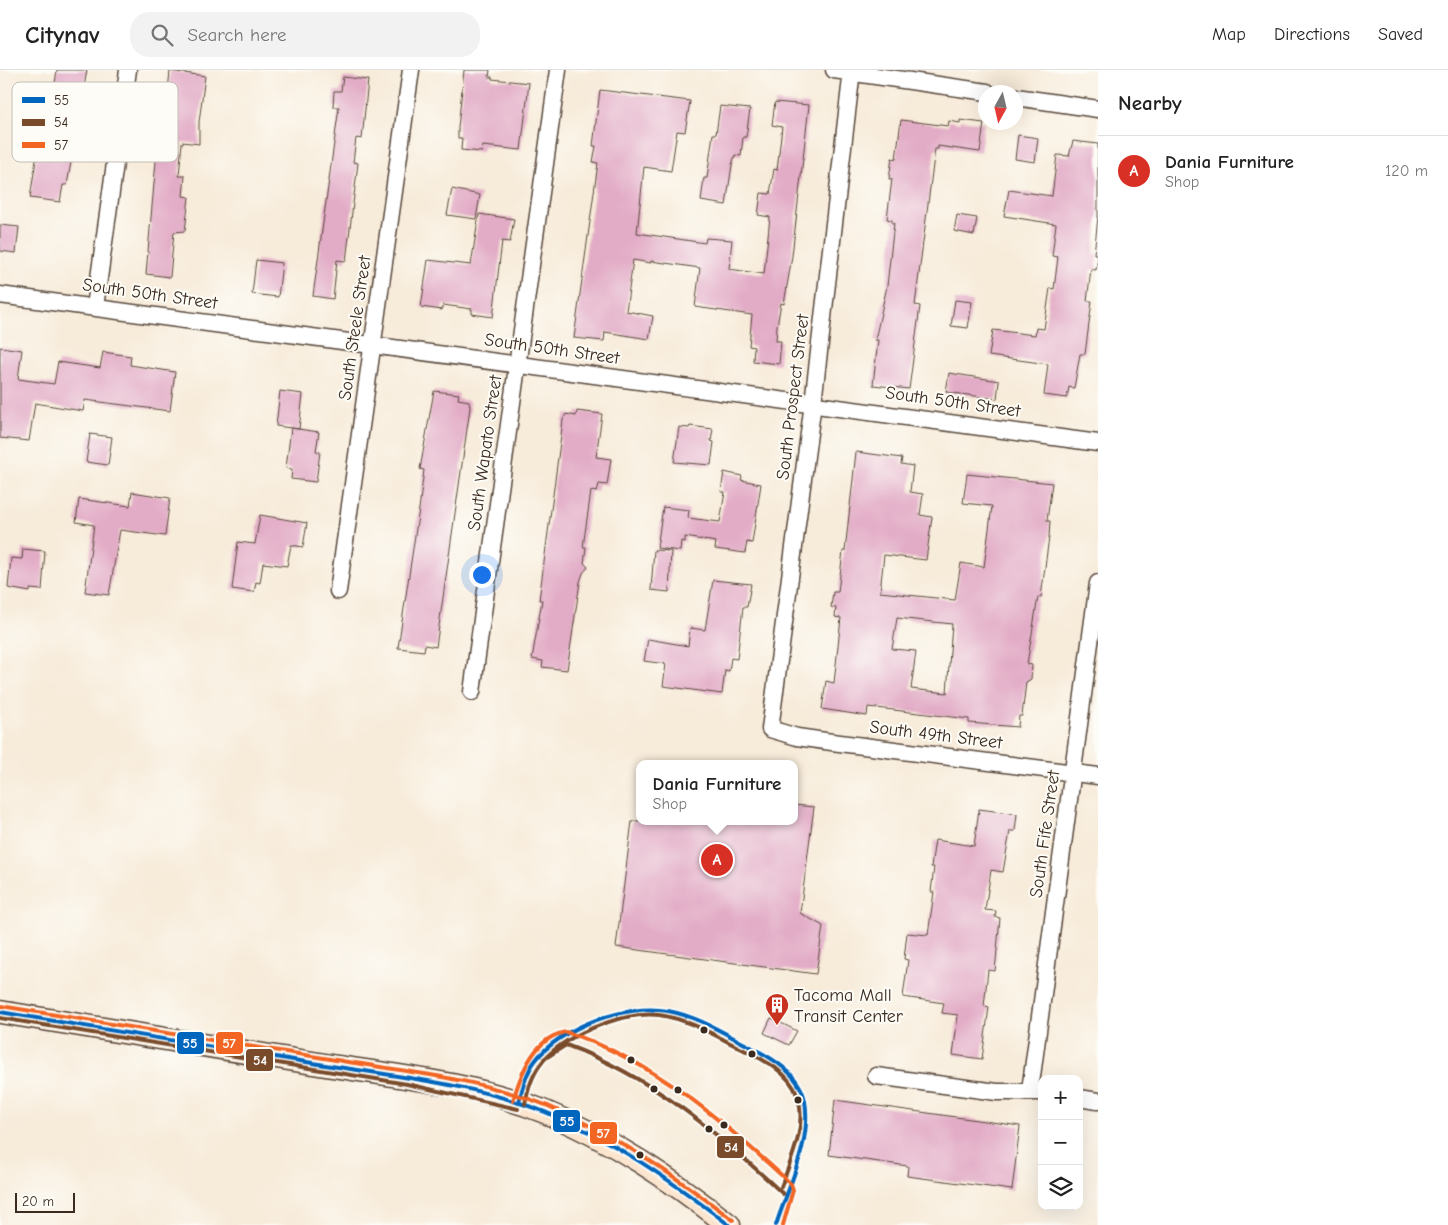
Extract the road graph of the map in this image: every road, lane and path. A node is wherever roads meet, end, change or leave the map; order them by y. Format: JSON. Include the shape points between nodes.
{"nodes":[{"id":1,"x":411,"y":70,"type":"edge"},
{"id":2,"x":558,"y":70,"type":"edge"},
{"id":3,"x":834,"y":70,"type":"edge"},
{"id":4,"x":852,"y":71,"type":"edge"},
{"id":5,"x":978,"y":91,"type":"edge"},
{"id":6,"x":1023,"y":98,"type":"edge"},
{"id":7,"x":1098,"y":109,"type":"edge"},
{"id":8,"x":115,"y":162,"type":"edge"},
{"id":9,"x":0,"y":295,"type":"edge"},
{"id":10,"x":95,"y":307,"type":"junction"},
{"id":11,"x":373,"y":344,"type":"junction"},
{"id":12,"x":517,"y":364,"type":"junction"},
{"id":13,"x":813,"y":403,"type":"junction"},
{"id":14,"x":1098,"y":443,"type":"edge"},
{"id":15,"x":1098,"y":583,"type":"edge"},
{"id":16,"x":338,"y":591,"type":"dead end"},
{"id":17,"x":472,"y":692,"type":"dead end"},
{"id":18,"x":770,"y":729,"type":"joint"},
{"id":19,"x":1073,"y":772,"type":"junction"},
{"id":20,"x":1098,"y":776,"type":"edge"},
{"id":21,"x":0,"y":1012,"type":"edge"},
{"id":22,"x":876,"y":1076,"type":"dead end"},
{"id":23,"x":1036,"y":1092,"type":"edge"},
{"id":24,"x":1083,"y":1099,"type":"edge"},
{"id":25,"x":1098,"y":1101,"type":"edge"},
{"id":26,"x":730,"y":1225,"type":"edge"}],
"edges":[{"from":1,"to":11,"type":"street","name":"South Steele Street"},
{"from":2,"to":12,"type":"street","name":"South Wapato Street"},
{"from":3,"to":4,"type":"street"},
{"from":4,"to":5,"type":"street"},
{"from":4,"to":13,"type":"street","name":"South Prospect Street"},
{"from":6,"to":7,"type":"street"},
{"from":8,"to":10,"type":"street"},
{"from":9,"to":10,"type":"street","name":"South 50th Street"},
{"from":10,"to":11,"type":"street","name":"South 50th Street"},
{"from":11,"to":12,"type":"street","name":"South 50th Street"},
{"from":11,"to":16,"type":"street","name":"South Steele Street"},
{"from":12,"to":13,"type":"street","name":"South 50th Street"},
{"from":12,"to":17,"type":"street","name":"South Wapato Street"},
{"from":13,"to":14,"type":"street","name":"South 50th Street"},
{"from":13,"to":18,"type":"street","name":"South Prospect Street"},
{"from":15,"to":19,"type":"street","name":"South Fife Street"},
{"from":18,"to":19,"type":"street","name":"South 49th Street","via":[[832,742]]},
{"from":19,"to":20,"type":"street","name":"South 49th Street"},
{"from":19,"to":23,"type":"street","name":"South Fife Street"},
{"from":21,"to":26,"type":"main road","via":[[408,1078],[519,1103],[577,1125],[610,1142],[680,1187]]},
{"from":22,"to":23,"type":"street","via":[[997,1092]]},
{"from":24,"to":25,"type":"street"}]}
